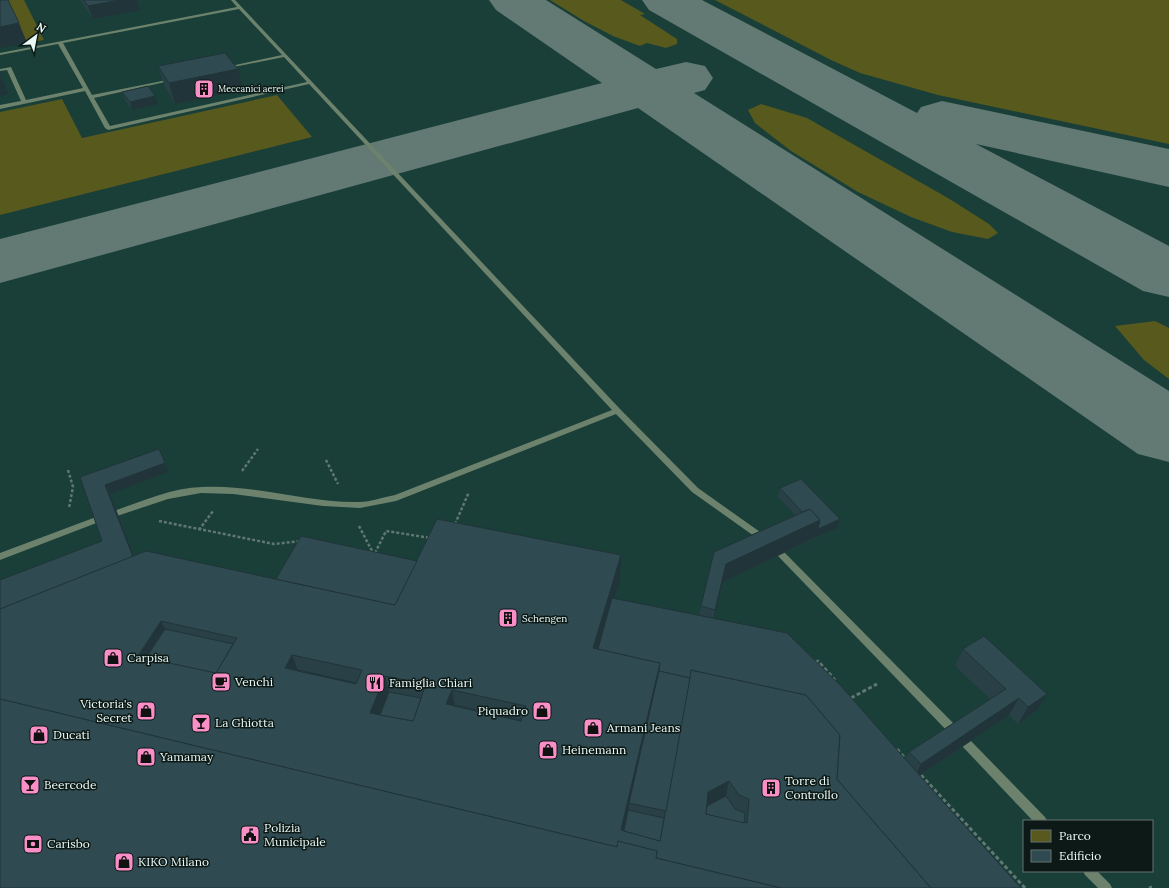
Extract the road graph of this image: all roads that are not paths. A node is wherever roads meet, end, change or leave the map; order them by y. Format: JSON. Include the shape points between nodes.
{"nodes":[{"id":1,"x":233,"y":0,"type":"edge"},
{"id":2,"x":240,"y":8,"type":"junction"},
{"id":3,"x":60,"y":43,"type":"junction"},
{"id":4,"x":0,"y":54,"type":"edge"},
{"id":5,"x":284,"y":56,"type":"junction"},
{"id":6,"x":222,"y":69,"type":"edge"},
{"id":7,"x":0,"y":70,"type":"edge"},
{"id":8,"x":176,"y":79,"type":"edge"},
{"id":9,"x":309,"y":84,"type":"junction"},
{"id":10,"x":86,"y":89,"type":"junction"},
{"id":11,"x":91,"y":97,"type":"junction"},
{"id":12,"x":24,"y":102,"type":"junction"},
{"id":13,"x":0,"y":107,"type":"edge"},
{"id":14,"x":617,"y":411,"type":"junction"},
{"id":15,"x":117,"y":514,"type":"edge"},
{"id":16,"x":96,"y":520,"type":"edge"},
{"id":17,"x":769,"y":543,"type":"edge"},
{"id":18,"x":781,"y":554,"type":"edge"},
{"id":19,"x":0,"y":557,"type":"edge"},
{"id":20,"x":956,"y":733,"type":"edge"},
{"id":21,"x":967,"y":744,"type":"edge"},
{"id":22,"x":1040,"y":820,"type":"edge"},
{"id":23,"x":1090,"y":872,"type":"edge"},
{"id":24,"x":1106,"y":888,"type":"edge"}],
"edges":[{"from":1,"to":2,"type":"lane"},
{"from":2,"to":3,"type":"lane"},
{"from":2,"to":5,"type":"lane"},
{"from":3,"to":4,"type":"lane"},
{"from":3,"to":10,"type":"lane"},
{"from":5,"to":6,"type":"lane"},
{"from":5,"to":9,"type":"lane"},
{"from":7,"to":12,"type":"lane","via":[[9,68]]},
{"from":8,"to":11,"type":"lane"},
{"from":9,"to":11,"type":"lane","via":[[108,128]]},
{"from":9,"to":14,"type":"lane"},
{"from":10,"to":11,"type":"lane"},
{"from":10,"to":12,"type":"lane"},
{"from":12,"to":13,"type":"lane"},
{"from":14,"to":15,"type":"lane","via":[[396,498],[360,505],[323,503],[233,491],[201,490],[166,496]]},
{"from":14,"to":17,"type":"lane","via":[[695,490]]},
{"from":16,"to":19,"type":"lane"},
{"from":18,"to":20,"type":"lane"},
{"from":21,"to":22,"type":"lane"},
{"from":23,"to":24,"type":"lane"}]}
